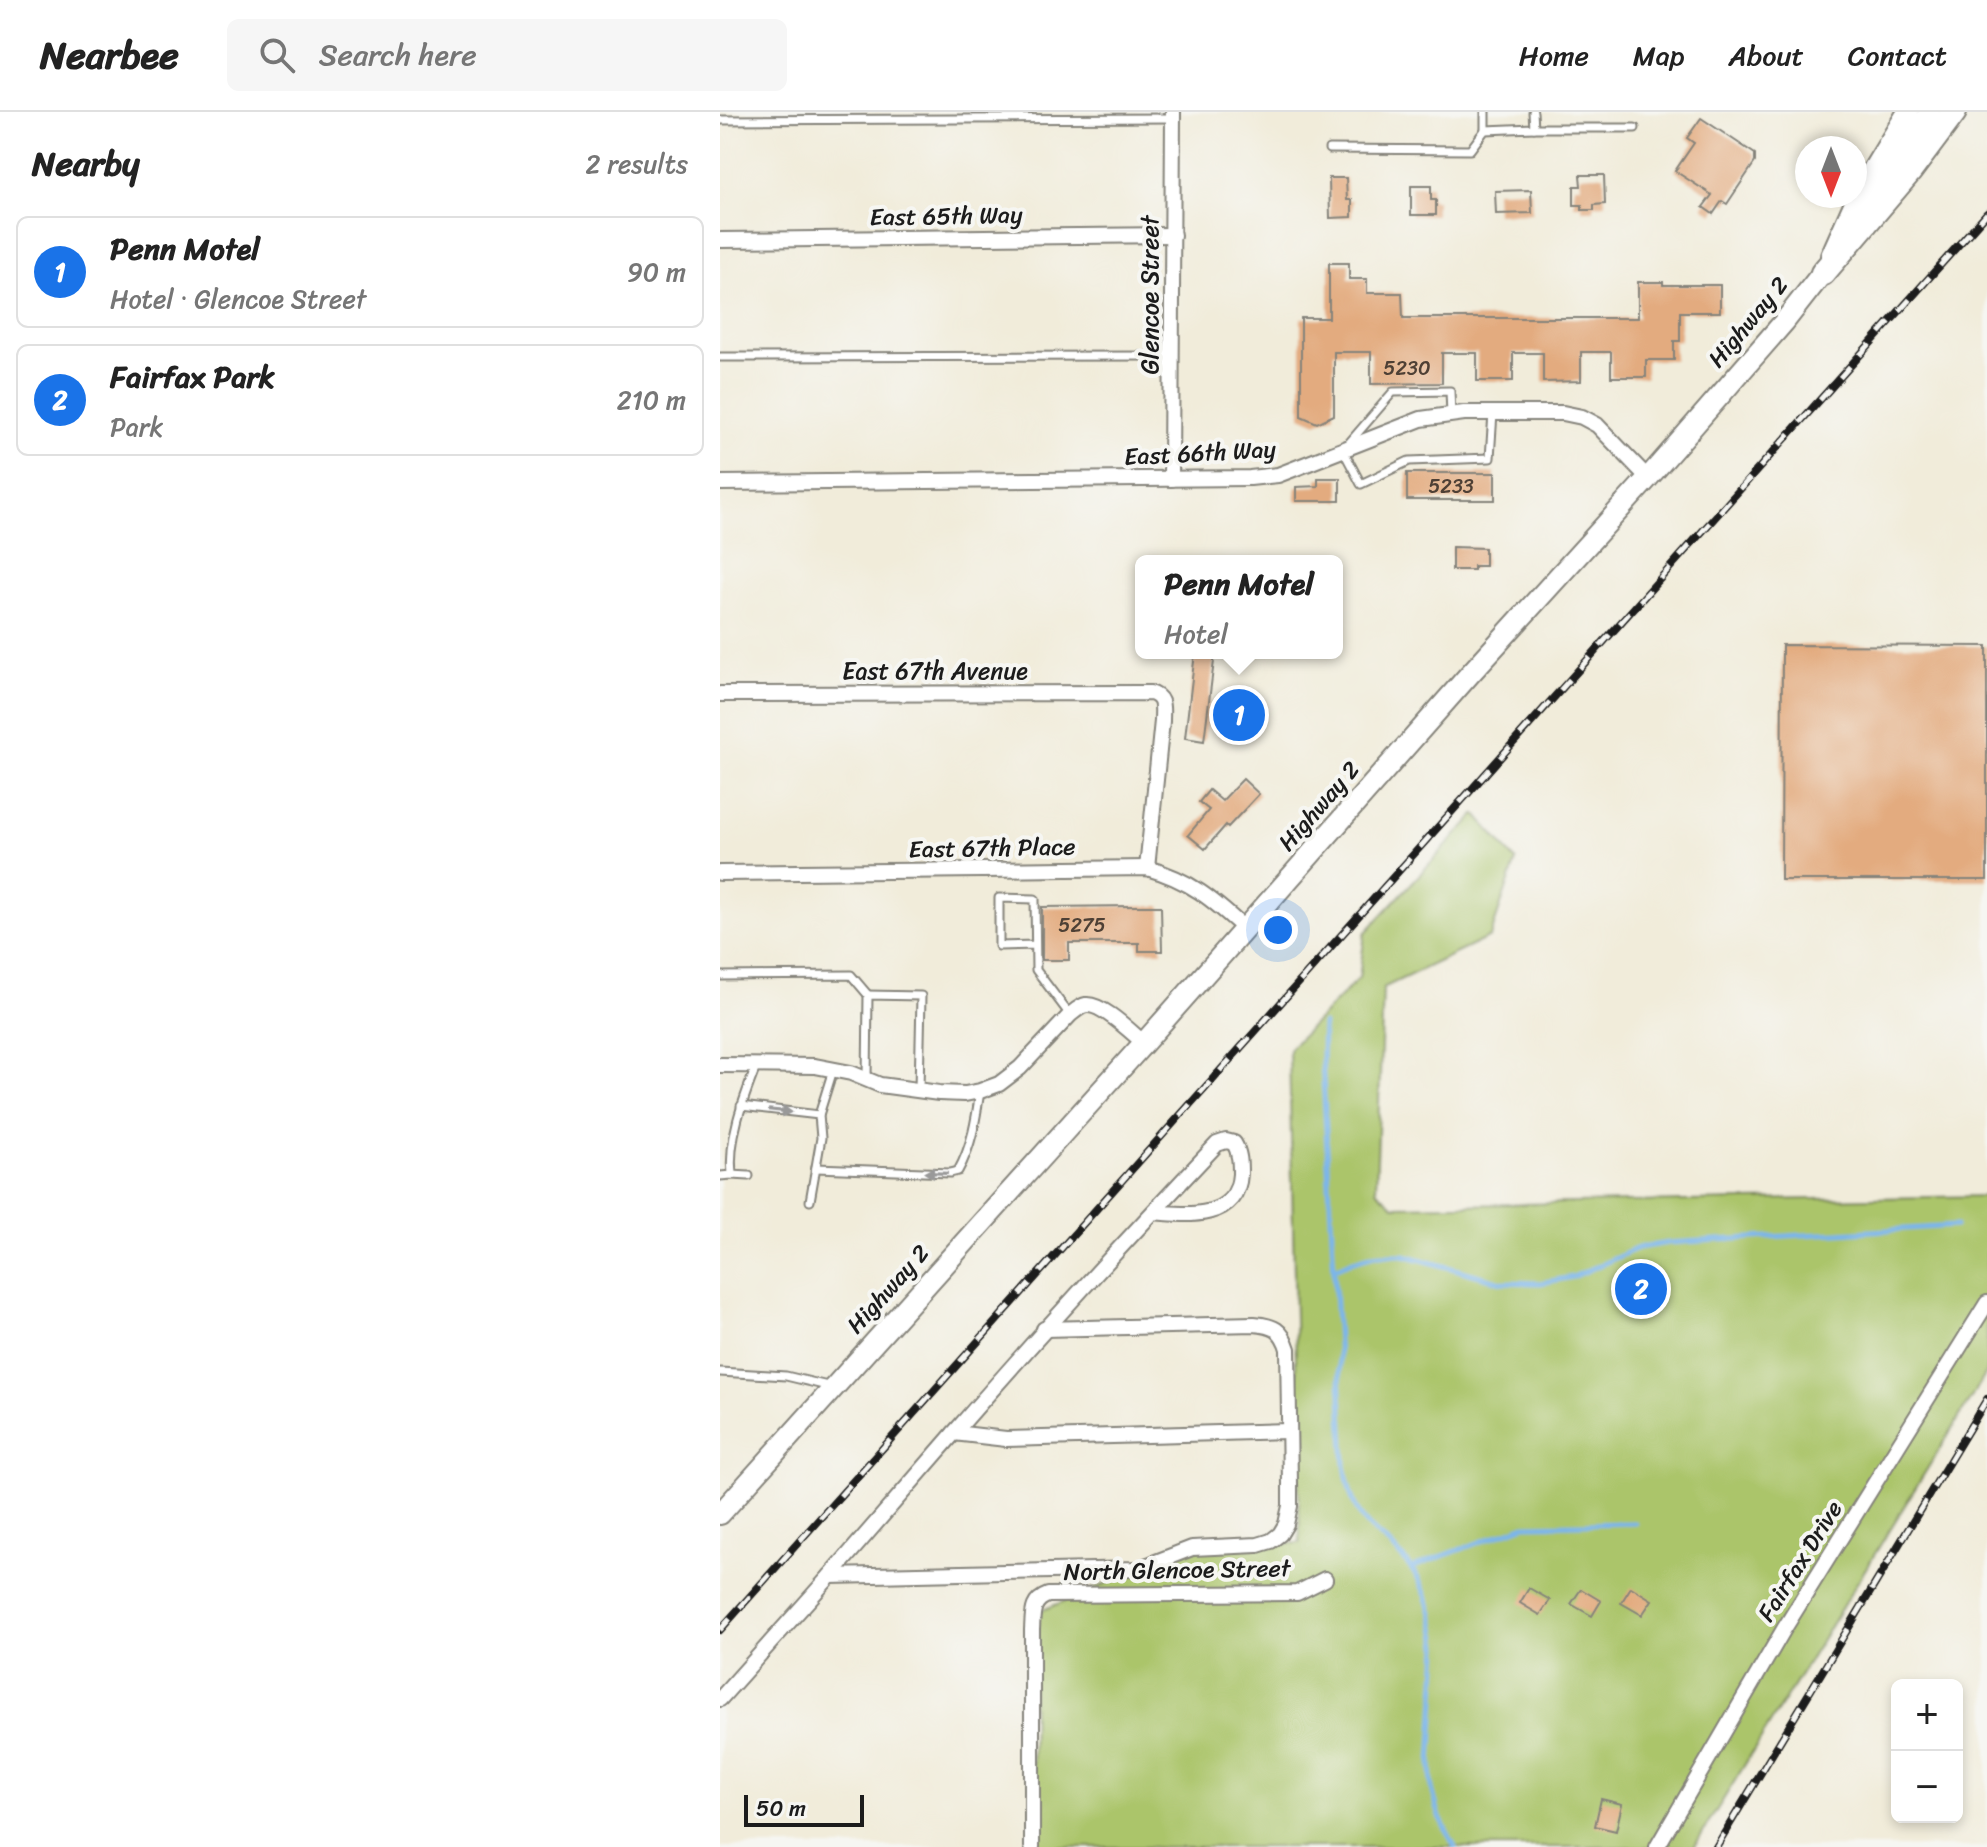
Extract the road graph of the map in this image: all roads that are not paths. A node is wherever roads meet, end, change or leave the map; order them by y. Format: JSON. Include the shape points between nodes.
{"nodes":[{"id":1,"x":1485,"y":112,"type":"edge"},
{"id":2,"x":1533,"y":112,"type":"edge"},
{"id":3,"x":1908,"y":112,"type":"edge"},
{"id":4,"x":1930,"y":112,"type":"edge"},
{"id":5,"x":1954,"y":112,"type":"edge"},
{"id":6,"x":1173,"y":115,"type":"edge"},
{"id":7,"x":720,"y":120,"type":"edge"},
{"id":8,"x":1534,"y":128,"type":"junction"},
{"id":9,"x":1635,"y":128,"type":"dead end"},
{"id":10,"x":1485,"y":130,"type":"junction"},
{"id":11,"x":1329,"y":149,"type":"dead end"},
{"id":12,"x":1173,"y":235,"type":"junction"},
{"id":13,"x":720,"y":240,"type":"edge"},
{"id":14,"x":1823,"y":273,"type":"junction"},
{"id":15,"x":1172,"y":356,"type":"junction"},
{"id":16,"x":720,"y":357,"type":"edge"},
{"id":17,"x":1493,"y":413,"type":"junction"},
{"id":18,"x":1451,"y":414,"type":"junction"},
{"id":19,"x":1343,"y":450,"type":"junction"},
{"id":20,"x":1648,"y":478,"type":"junction"},
{"id":21,"x":1171,"y":479,"type":"junction"},
{"id":22,"x":720,"y":483,"type":"edge"},
{"id":23,"x":720,"y":694,"type":"edge"},
{"id":24,"x":1147,"y":868,"type":"junction"},
{"id":25,"x":720,"y":873,"type":"edge"},
{"id":26,"x":1245,"y":929,"type":"junction"},
{"id":27,"x":1035,"y":945,"type":"junction"},
{"id":28,"x":720,"y":976,"type":"edge"},
{"id":29,"x":868,"y":995,"type":"junction"},
{"id":30,"x":1070,"y":1015,"type":"junction"},
{"id":31,"x":1144,"y":1043,"type":"junction"},
{"id":32,"x":756,"y":1064,"type":"junction"},
{"id":33,"x":720,"y":1065,"type":"edge"},
{"id":34,"x":833,"y":1070,"type":"junction"},
{"id":35,"x":867,"y":1080,"type":"junction"},
{"id":36,"x":919,"y":1090,"type":"junction"},
{"id":37,"x":980,"y":1091,"type":"junction"},
{"id":38,"x":741,"y":1106,"type":"junction"},
{"id":39,"x":819,"y":1115,"type":"junction"},
{"id":40,"x":816,"y":1168,"type":"junction"},
{"id":41,"x":732,"y":1175,"type":"junction"},
{"id":42,"x":720,"y":1176,"type":"edge"},
{"id":43,"x":749,"y":1176,"type":"dead end"},
{"id":44,"x":810,"y":1201,"type":"dead end"},
{"id":45,"x":1153,"y":1212,"type":"junction"},
{"id":46,"x":1987,"y":1303,"type":"edge"},
{"id":47,"x":1044,"y":1329,"type":"junction"},
{"id":48,"x":720,"y":1372,"type":"edge"},
{"id":49,"x":834,"y":1387,"type":"junction"},
{"id":50,"x":1288,"y":1431,"type":"junction"},
{"id":51,"x":954,"y":1433,"type":"junction"},
{"id":52,"x":720,"y":1514,"type":"edge"},
{"id":53,"x":830,"y":1576,"type":"junction"},
{"id":54,"x":1325,"y":1579,"type":"dead end"},
{"id":55,"x":720,"y":1699,"type":"edge"},
{"id":56,"x":1032,"y":1847,"type":"edge"},
{"id":57,"x":1657,"y":1847,"type":"edge"}],
"edges":[{"from":1,"to":10,"type":"lane"},
{"from":2,"to":8,"type":"lane"},
{"from":3,"to":14,"type":"main road","via":[[1860,191]]},
{"from":4,"to":14,"type":"main road","name":"Highway 2"},
{"from":5,"to":14,"type":"highway"},
{"from":6,"to":7,"type":"lane"},
{"from":6,"to":12,"type":"street","name":"Glencoe Street"},
{"from":8,"to":9,"type":"lane"},
{"from":8,"to":10,"type":"lane"},
{"from":10,"to":11,"type":"lane","via":[[1470,150]]},
{"from":12,"to":13,"type":"street","name":"East 65th Way"},
{"from":12,"to":15,"type":"street","name":"Glencoe Street"},
{"from":14,"to":20,"type":"main road","name":"Highway 2"},
{"from":15,"to":16,"type":"lane"},
{"from":15,"to":21,"type":"street","name":"Glencoe Street"},
{"from":17,"to":18,"type":"street","name":"East 66th Way"},
{"from":17,"to":19,"type":"lane","via":[[1490,458],[1409,461],[1361,484]]},
{"from":17,"to":20,"type":"street","name":"East 66th Way","via":[[1582,417],[1597,425]]},
{"from":18,"to":19,"type":"street","name":"East 66th Way","via":[[1414,422]]},
{"from":18,"to":19,"type":"lane","via":[[1450,391],[1393,392]]},
{"from":19,"to":21,"type":"street","name":"East 66th Way","via":[[1278,475]]},
{"from":20,"to":26,"type":"main road","name":"Highway 2"},
{"from":21,"to":22,"type":"street","name":"East 66th Way"},
{"from":23,"to":24,"type":"street","name":"East 67th Avenue","via":[[1160,697]]},
{"from":24,"to":25,"type":"street","name":"East 67th Place"},
{"from":24,"to":26,"type":"street","name":"East 67th Place","via":[[1192,886]]},
{"from":26,"to":31,"type":"main road","name":"Highway 2"},
{"from":27,"to":27,"type":"lane","via":[[1035,899],[999,898],[999,946]]},
{"from":27,"to":30,"type":"lane","via":[[1036,970]]},
{"from":28,"to":29,"type":"lane","via":[[851,975]]},
{"from":29,"to":35,"type":"lane"},
{"from":29,"to":36,"type":"lane","via":[[921,996]]},
{"from":30,"to":31,"type":"street","via":[[1087,1005],[1099,1007]]},
{"from":30,"to":37,"type":"street","via":[[1020,1068]]},
{"from":31,"to":49,"type":"main road","name":"Highway 2"},
{"from":32,"to":33,"type":"street"},
{"from":32,"to":34,"type":"street"},
{"from":32,"to":38,"type":"lane"},
{"from":34,"to":35,"type":"street"},
{"from":34,"to":39,"type":"lane"},
{"from":35,"to":36,"type":"street"},
{"from":36,"to":37,"type":"street"},
{"from":37,"to":40,"type":"lane","one_way":true,"via":[[967,1155],[958,1171]]},
{"from":38,"to":39,"type":"lane","one_way":true},
{"from":38,"to":41,"type":"lane"},
{"from":39,"to":40,"type":"lane"},
{"from":40,"to":44,"type":"lane"},
{"from":41,"to":42,"type":"lane"},
{"from":41,"to":43,"type":"lane"},
{"from":45,"to":45,"type":"street","via":[[1217,1144],[1234,1143],[1239,1184],[1225,1205],[1201,1214]]},
{"from":45,"to":47,"type":"street"},
{"from":46,"to":57,"type":"street","name":"Fairfax Drive","via":[[1792,1616]]},
{"from":47,"to":50,"type":"street","via":[[1273,1327],[1288,1349]]},
{"from":47,"to":51,"type":"street"},
{"from":48,"to":49,"type":"lane","via":[[786,1376]]},
{"from":49,"to":52,"type":"main road","name":"Highway 2"},
{"from":50,"to":51,"type":"street","via":[[1006,1439]]},
{"from":50,"to":53,"type":"street","via":[[1286,1524],[1271,1541],[1192,1548],[1138,1569]]},
{"from":51,"to":53,"type":"street"},
{"from":53,"to":55,"type":"street"},
{"from":54,"to":56,"type":"street","name":"North Glencoe Street","via":[[1297,1593],[1039,1598],[1032,1630]]}]}
